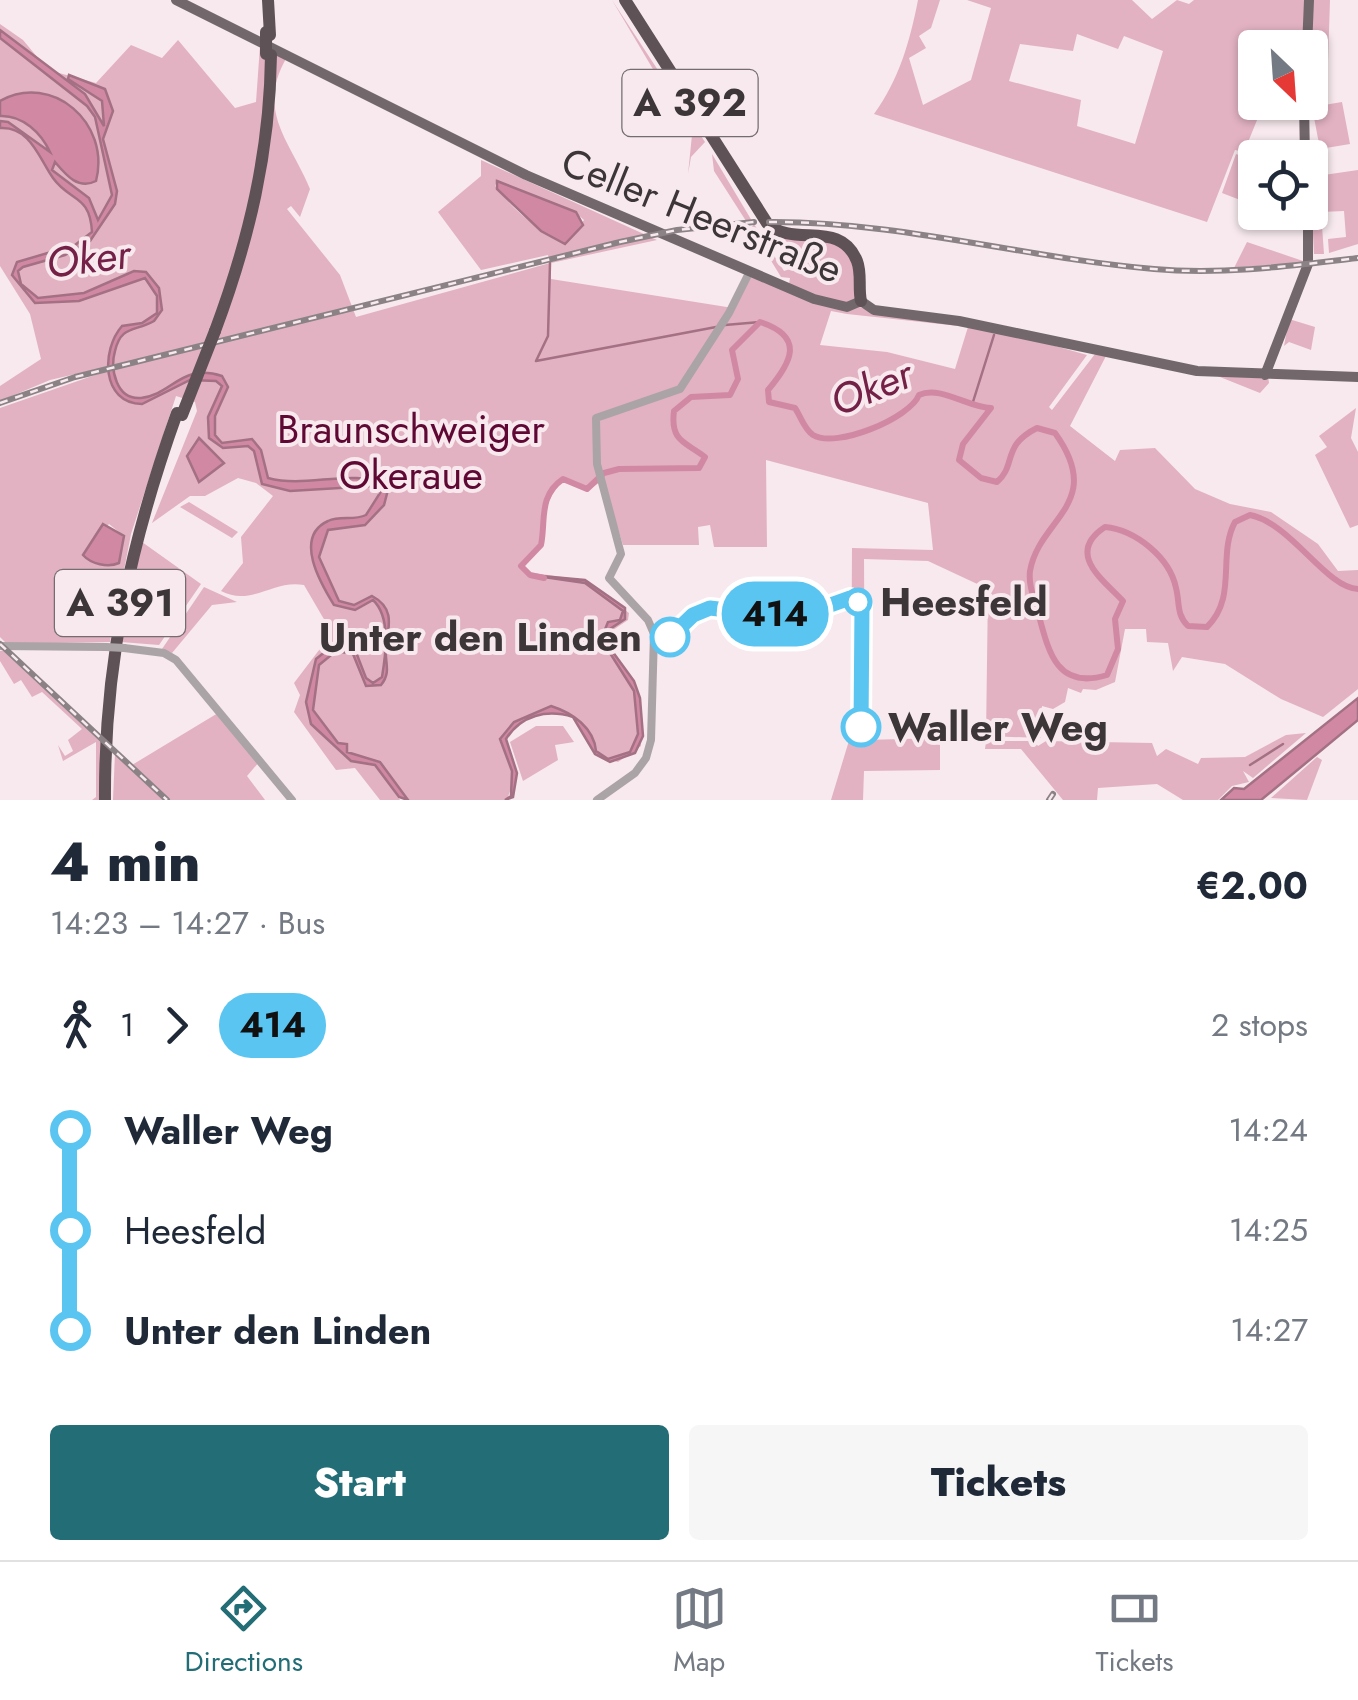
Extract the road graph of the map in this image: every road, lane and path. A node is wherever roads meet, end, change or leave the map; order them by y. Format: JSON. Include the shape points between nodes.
{"nodes":[{"id":1,"x":176,"y":0,"type":"edge"},
{"id":2,"x":266,"y":0,"type":"edge"},
{"id":3,"x":622,"y":0,"type":"edge"},
{"id":4,"x":1309,"y":0,"type":"edge"},
{"id":5,"x":1308,"y":30,"type":"edge"},
{"id":6,"x":755,"y":207,"type":"junction"},
{"id":7,"x":1309,"y":230,"type":"edge"},
{"id":8,"x":748,"y":273,"type":"junction"},
{"id":9,"x":861,"y":301,"type":"junction"},
{"id":10,"x":1266,"y":374,"type":"junction"},
{"id":11,"x":1358,"y":376,"type":"edge"},
{"id":12,"x":0,"y":646,"type":"edge"},
{"id":13,"x":107,"y":800,"type":"edge"},
{"id":14,"x":292,"y":800,"type":"edge"},
{"id":15,"x":597,"y":800,"type":"edge"}],
"edges":[{"from":1,"to":8,"type":"main road","name":"Celler Heerstraße","via":[[526,176]]},
{"from":2,"to":13,"type":"highway","number":"A 391","bridge":true,"via":[[268,122],[257,182],[229,293],[180,414],[127,591]]},
{"from":3,"to":6,"type":"highway","number":"A 392"},
{"from":3,"to":6,"type":"highway","number":"A 392","via":[[732,182]]},
{"from":4,"to":5,"type":"main road"},
{"from":6,"to":9,"type":"highway","via":[[778,232],[824,234],[846,245],[859,267]]},
{"from":7,"to":10,"type":"main road","via":[[1306,270]]},
{"from":8,"to":9,"type":"main road","name":"Celler Heerstraße","via":[[821,302],[847,307]]},
{"from":8,"to":15,"type":"street","via":[[680,388],[598,416],[598,470],[622,554],[609,573],[611,582],[650,624],[656,652],[648,752],[631,777]]},
{"from":9,"to":10,"type":"main road","name":"Celler Heerstraße","via":[[874,310],[1192,370]]},
{"from":10,"to":11,"type":"main road","name":"Celler Heerstraße"},
{"from":12,"to":14,"type":"street","bridge":true,"via":[[164,653]]}]}
